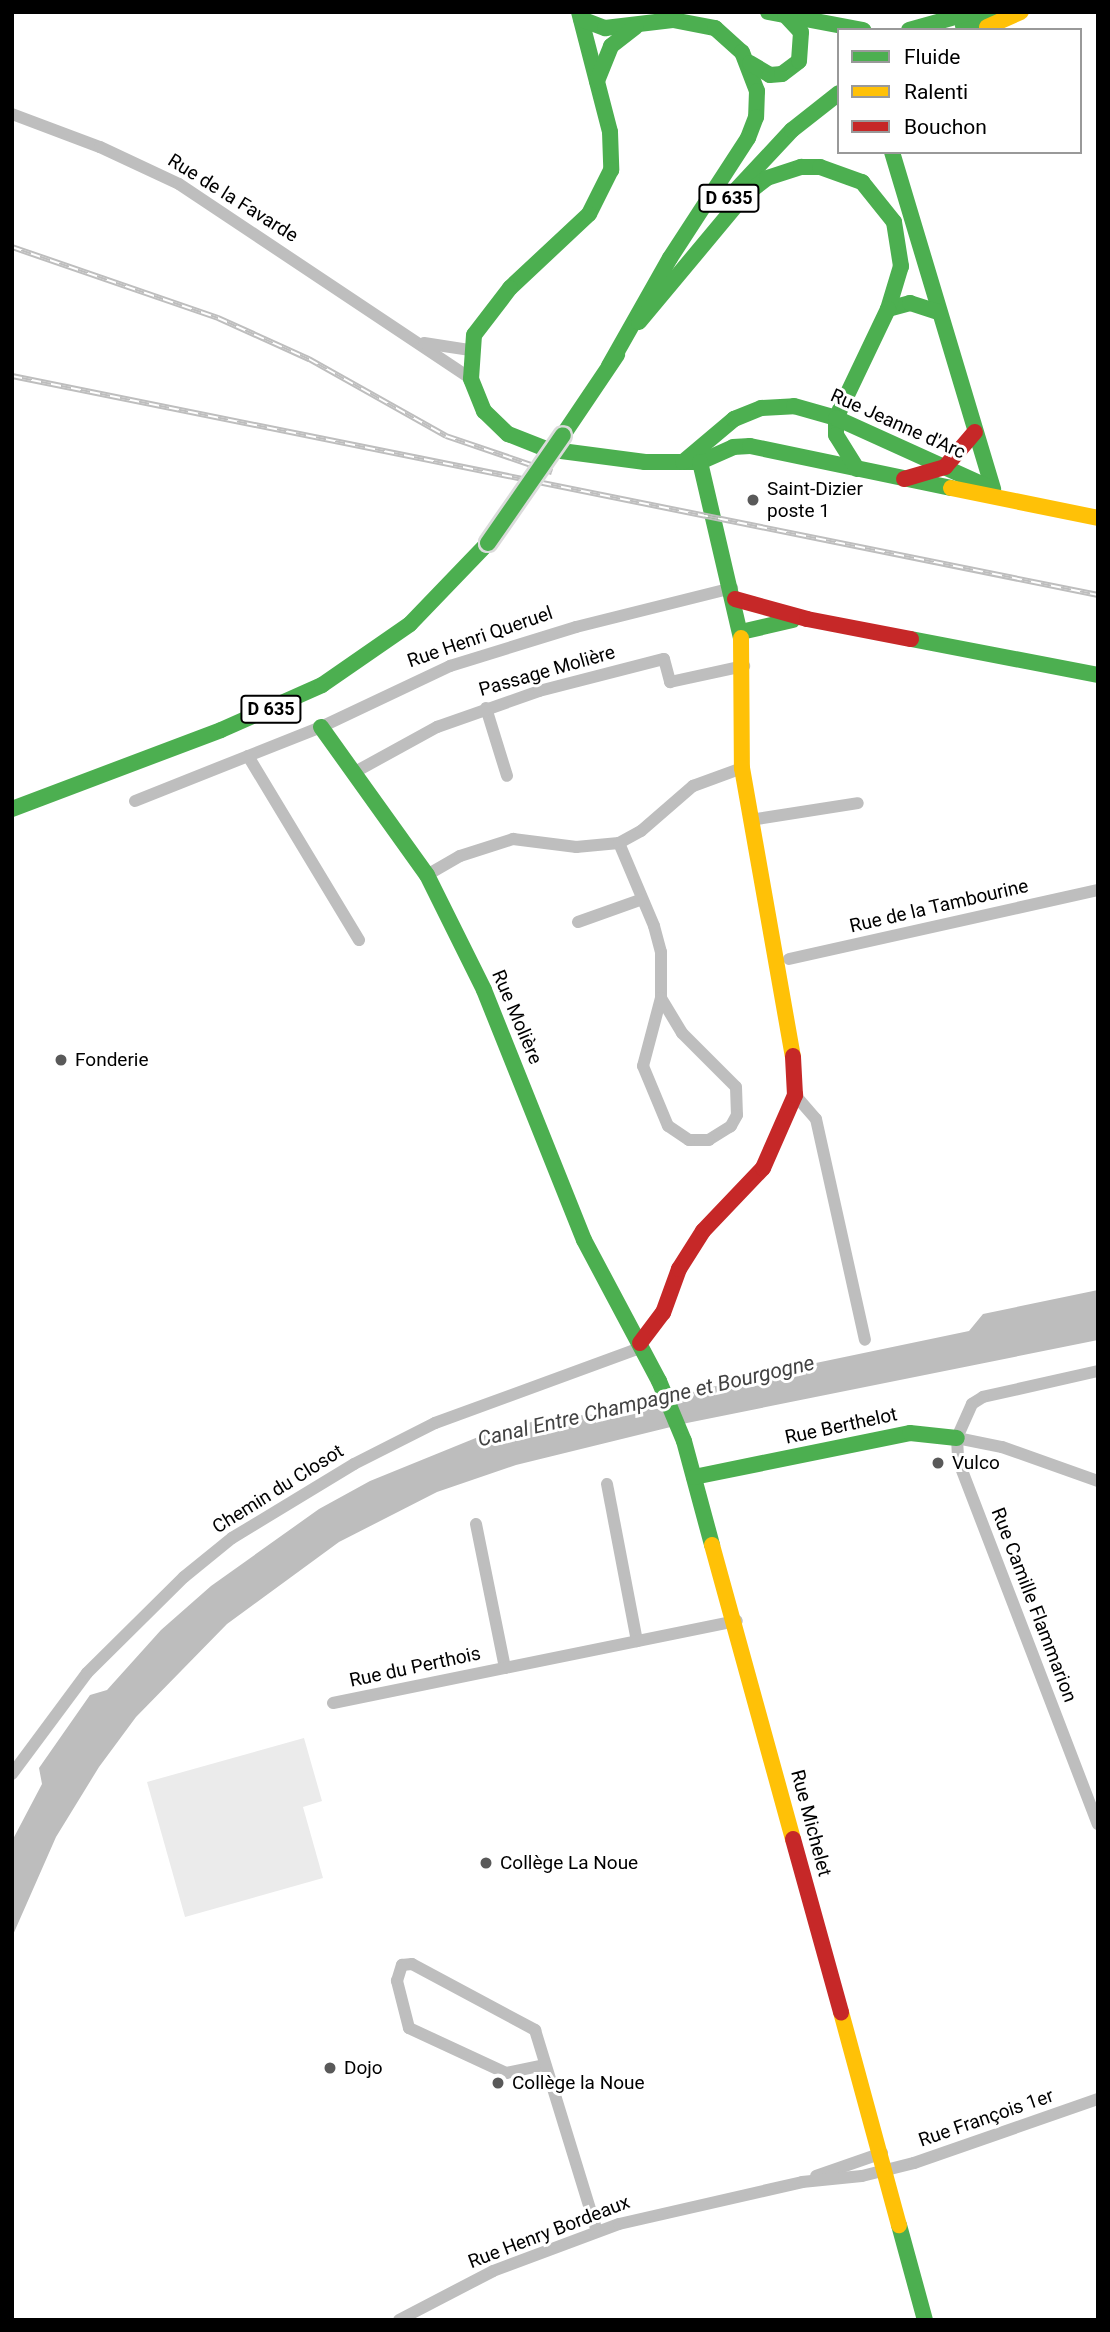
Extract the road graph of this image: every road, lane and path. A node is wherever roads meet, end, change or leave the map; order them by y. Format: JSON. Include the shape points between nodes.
{"nodes":[{"id":1,"x":973,"y":12,"type":"edge"},
{"id":2,"x":998,"y":12,"type":"edge"},
{"id":3,"x":1021,"y":12,"type":"edge"},
{"id":4,"x":777,"y":14,"type":"edge"},
{"id":5,"x":580,"y":16,"type":"edge"},
{"id":6,"x":635,"y":27,"type":"junction"},
{"id":7,"x":852,"y":28,"type":"edge"},
{"id":8,"x":916,"y":28,"type":"edge"},
{"id":9,"x":959,"y":28,"type":"edge"},
{"id":10,"x":986,"y":28,"type":"edge"},
{"id":11,"x":750,"y":63,"type":"junction"},
{"id":12,"x":597,"y":81,"type":"junction"},
{"id":13,"x":837,"y":95,"type":"edge"},
{"id":14,"x":12,"y":114,"type":"edge"},
{"id":15,"x":892,"y":154,"type":"edge"},
{"id":16,"x":888,"y":309,"type":"junction"},
{"id":17,"x":938,"y":312,"type":"junction"},
{"id":18,"x":639,"y":322,"type":"junction"},
{"id":19,"x":421,"y":342,"type":"junction"},
{"id":20,"x":470,"y":351,"type":"junction"},
{"id":21,"x":609,"y":366,"type":"junction"},
{"id":22,"x":471,"y":379,"type":"junction"},
{"id":23,"x":836,"y":418,"type":"junction"},
{"id":24,"x":975,"y":432,"type":"junction"},
{"id":25,"x":700,"y":462,"type":"junction"},
{"id":26,"x":683,"y":463,"type":"junction"},
{"id":27,"x":945,"y":467,"type":"junction"},
{"id":28,"x":857,"y":469,"type":"junction"},
{"id":29,"x":904,"y":478,"type":"junction"},
{"id":30,"x":993,"y":489,"type":"junction"},
{"id":31,"x":1026,"y":503,"type":"junction"},
{"id":32,"x":1098,"y":518,"type":"edge"},
{"id":33,"x":734,"y":594,"type":"junction"},
{"id":34,"x":807,"y":619,"type":"junction"},
{"id":35,"x":741,"y":632,"type":"junction"},
{"id":36,"x":744,"y":666,"type":"junction"},
{"id":37,"x":1098,"y":675,"type":"edge"},
{"id":38,"x":486,"y":708,"type":"junction"},
{"id":39,"x":321,"y":727,"type":"junction"},
{"id":40,"x":248,"y":756,"type":"junction"},
{"id":41,"x":742,"y":768,"type":"junction"},
{"id":42,"x":355,"y":772,"type":"junction"},
{"id":43,"x":507,"y":776,"type":"dead end"},
{"id":44,"x":135,"y":801,"type":"dead end"},
{"id":45,"x":858,"y":803,"type":"dead end"},
{"id":46,"x":12,"y":809,"type":"edge"},
{"id":47,"x":751,"y":820,"type":"junction"},
{"id":48,"x":619,"y":843,"type":"junction"},
{"id":49,"x":427,"y":875,"type":"junction"},
{"id":50,"x":1098,"y":890,"type":"edge"},
{"id":51,"x":640,"y":900,"type":"junction"},
{"id":52,"x":578,"y":922,"type":"dead end"},
{"id":53,"x":359,"y":940,"type":"dead end"},
{"id":54,"x":789,"y":960,"type":"dead end"},
{"id":55,"x":661,"y":998,"type":"junction"},
{"id":56,"x":795,"y":1095,"type":"junction"},
{"id":57,"x":865,"y":1340,"type":"dead end"},
{"id":58,"x":640,"y":1343,"type":"junction"},
{"id":59,"x":1098,"y":1371,"type":"edge"},
{"id":60,"x":957,"y":1437,"type":"junction"},
{"id":61,"x":694,"y":1477,"type":"junction"},
{"id":62,"x":1098,"y":1480,"type":"edge"},
{"id":63,"x":607,"y":1484,"type":"dead end"},
{"id":64,"x":476,"y":1524,"type":"dead end"},
{"id":65,"x":737,"y":1621,"type":"junction"},
{"id":66,"x":637,"y":1641,"type":"junction"},
{"id":67,"x":505,"y":1668,"type":"junction"},
{"id":68,"x":333,"y":1703,"type":"dead end"},
{"id":69,"x":12,"y":1774,"type":"edge"},
{"id":70,"x":1098,"y":1824,"type":"edge"},
{"id":71,"x":544,"y":2065,"type":"junction"},
{"id":72,"x":1098,"y":2099,"type":"edge"},
{"id":73,"x":882,"y":2153,"type":"junction"},
{"id":74,"x":887,"y":2170,"type":"junction"},
{"id":75,"x":802,"y":2182,"type":"junction"},
{"id":76,"x":597,"y":2231,"type":"junction"},
{"id":77,"x":399,"y":2320,"type":"edge"},
{"id":78,"x":925,"y":2320,"type":"edge"}],
"edges":[{"from":1,"to":8,"type":"main road"},
{"from":2,"to":9,"type":"main road"},
{"from":3,"to":10,"type":"main road"},
{"from":4,"to":7,"type":"main road"},
{"from":4,"to":11,"type":"main road","via":[[801,32],[799,61],[782,74],[770,75]]},
{"from":5,"to":6,"type":"main road","via":[[605,28]]},
{"from":5,"to":12,"type":"main road"},
{"from":6,"to":11,"type":"main road","via":[[673,20],[715,28],[734,41]]},
{"from":6,"to":12,"type":"main road","via":[[611,46]]},
{"from":11,"to":21,"type":"main road","via":[[758,105],[748,138],[670,258]]},
{"from":12,"to":20,"type":"main road","via":[[612,153],[598,202],[493,305],[474,335]]},
{"from":13,"to":18,"type":"main road","number":"D 635","via":[[792,130],[748,174]]},
{"from":14,"to":19,"type":"street","name":"Rue de la Favarde","via":[[100,147],[179,184]]},
{"from":15,"to":17,"type":"main road"},
{"from":16,"to":17,"type":"main road","via":[[910,303]]},
{"from":16,"to":18,"type":"main road","via":[[899,280],[901,251],[888,211],[850,175],[801,167],[767,178],[750,191]]},
{"from":16,"to":23,"type":"main road"},
{"from":17,"to":24,"type":"main road"},
{"from":18,"to":21,"type":"main road","number":"D 635"},
{"from":19,"to":20,"type":"street","name":"Rue de la Favarde"},
{"from":19,"to":22,"type":"street","name":"Rue de la Favarde"},
{"from":20,"to":22,"type":"main road"},
{"from":21,"to":46,"type":"main road","number":"D 635","bridge":true,"via":[[488,542],[410,624],[322,685],[221,730]]},
{"from":22,"to":26,"type":"main road","name":"Rue Jeanne d'Arc","via":[[484,411],[495,424],[526,443],[614,459]]},
{"from":23,"to":26,"type":"main road","name":"Rue Jeanne d'Arc","via":[[794,406],[761,408],[711,434]]},
{"from":23,"to":27,"type":"main road","name":"Rue Jeanne d'Arc"},
{"from":23,"to":28,"type":"main road","via":[[836,435]]},
{"from":24,"to":27,"type":"main road"},
{"from":24,"to":30,"type":"main road"},
{"from":25,"to":26,"type":"main road","name":"Rue Jeanne d'Arc"},
{"from":25,"to":28,"type":"main road","name":"Rue Jeanne d'Arc","via":[[742,446]]},
{"from":25,"to":33,"type":"main road"},
{"from":27,"to":29,"type":"main road"},
{"from":27,"to":30,"type":"main road","name":"Rue Jeanne d'Arc"},
{"from":28,"to":29,"type":"main road","name":"Rue Jeanne d'Arc"},
{"from":29,"to":31,"type":"main road","name":"Rue Jeanne d'Arc"},
{"from":30,"to":31,"type":"main road","name":"Rue Jeanne d'Arc"},
{"from":31,"to":32,"type":"main road","name":"Rue Jeanne d'Arc"},
{"from":33,"to":34,"type":"main road","name":"Rue Henri Queruel"},
{"from":33,"to":35,"type":"main road"},
{"from":33,"to":39,"type":"street","name":"Rue Henri Queruel","via":[[576,627],[450,666]]},
{"from":34,"to":35,"type":"main road","name":"Rue Henri Queruel"},
{"from":34,"to":37,"type":"main road","name":"Rue Henri Queruel"},
{"from":35,"to":36,"type":"main road"},
{"from":36,"to":38,"type":"street","name":"Passage Molière","via":[[670,681],[664,659]]},
{"from":36,"to":41,"type":"main road"},
{"from":38,"to":42,"type":"street","name":"Passage Molière","via":[[396,745]]},
{"from":38,"to":43,"type":"street"},
{"from":39,"to":40,"type":"street","name":"Rue Henri Queruel"},
{"from":39,"to":42,"type":"main road","name":"Rue Molière"},
{"from":40,"to":44,"type":"street","name":"Rue Henri Queruel"},
{"from":40,"to":53,"type":"street"},
{"from":41,"to":47,"type":"main road"},
{"from":41,"to":48,"type":"street","via":[[693,786],[641,831]]},
{"from":42,"to":49,"type":"main road","name":"Rue Molière"},
{"from":45,"to":47,"type":"street"},
{"from":47,"to":56,"type":"main road","via":[[774,961],[793,1042]]},
{"from":48,"to":49,"type":"street","via":[[576,847],[513,839],[460,856]]},
{"from":48,"to":51,"type":"street"},
{"from":49,"to":58,"type":"main road","name":"Rue Molière","via":[[484,989],[584,1240]]},
{"from":50,"to":54,"type":"street","name":"Rue de la Tambourine"},
{"from":51,"to":52,"type":"street"},
{"from":51,"to":55,"type":"street","via":[[661,952]]},
{"from":55,"to":55,"type":"street","via":[[682,1033],[736,1087],[737,1115],[731,1126],[709,1140],[689,1140],[668,1126],[643,1066]]},
{"from":56,"to":57,"type":"street","via":[[816,1119]]},
{"from":56,"to":58,"type":"main road","via":[[763,1168],[704,1231],[679,1269],[663,1313]]},
{"from":58,"to":61,"type":"main road","name":"Rue Michelet","via":[[684,1441]]},
{"from":58,"to":69,"type":"street","name":"Chemin du Closot","via":[[634,1350],[435,1423],[354,1464],[232,1538],[87,1672]]},
{"from":59,"to":60,"type":"street","via":[[983,1397],[972,1404]]},
{"from":60,"to":61,"type":"main road","name":"Rue Berthelot","via":[[910,1433]]},
{"from":60,"to":62,"type":"street","via":[[1002,1447]]},
{"from":60,"to":70,"type":"street","name":"Rue Camille Flammarion","via":[[958,1461]]},
{"from":61,"to":65,"type":"main road","name":"Rue Michelet"},
{"from":63,"to":66,"type":"street"},
{"from":64,"to":67,"type":"street","name":"Rue du Perthois"},
{"from":65,"to":66,"type":"street","name":"Rue du Perthois"},
{"from":65,"to":73,"type":"main road","name":"Rue Michelet","via":[[840,2016]]},
{"from":66,"to":67,"type":"street","name":"Rue du Perthois"},
{"from":67,"to":68,"type":"street","name":"Rue du Perthois"},
{"from":71,"to":71,"type":"street","via":[[535,2030],[412,1964],[402,1965],[398,1973],[409,2028],[506,2073]]},
{"from":71,"to":76,"type":"street"},
{"from":72,"to":74,"type":"street","name":"Rue François 1er"},
{"from":73,"to":74,"type":"main road","name":"Rue Michelet"},
{"from":73,"to":75,"type":"street","name":"Rue Henry Bordeaux"},
{"from":74,"to":75,"type":"street","name":"Rue Henry Bordeaux"},
{"from":74,"to":78,"type":"main road","name":"Rue Michelet"},
{"from":75,"to":76,"type":"street","name":"Rue Henry Bordeaux"},
{"from":76,"to":77,"type":"street","name":"Rue Henry Bordeaux","via":[[493,2272]]}]}
